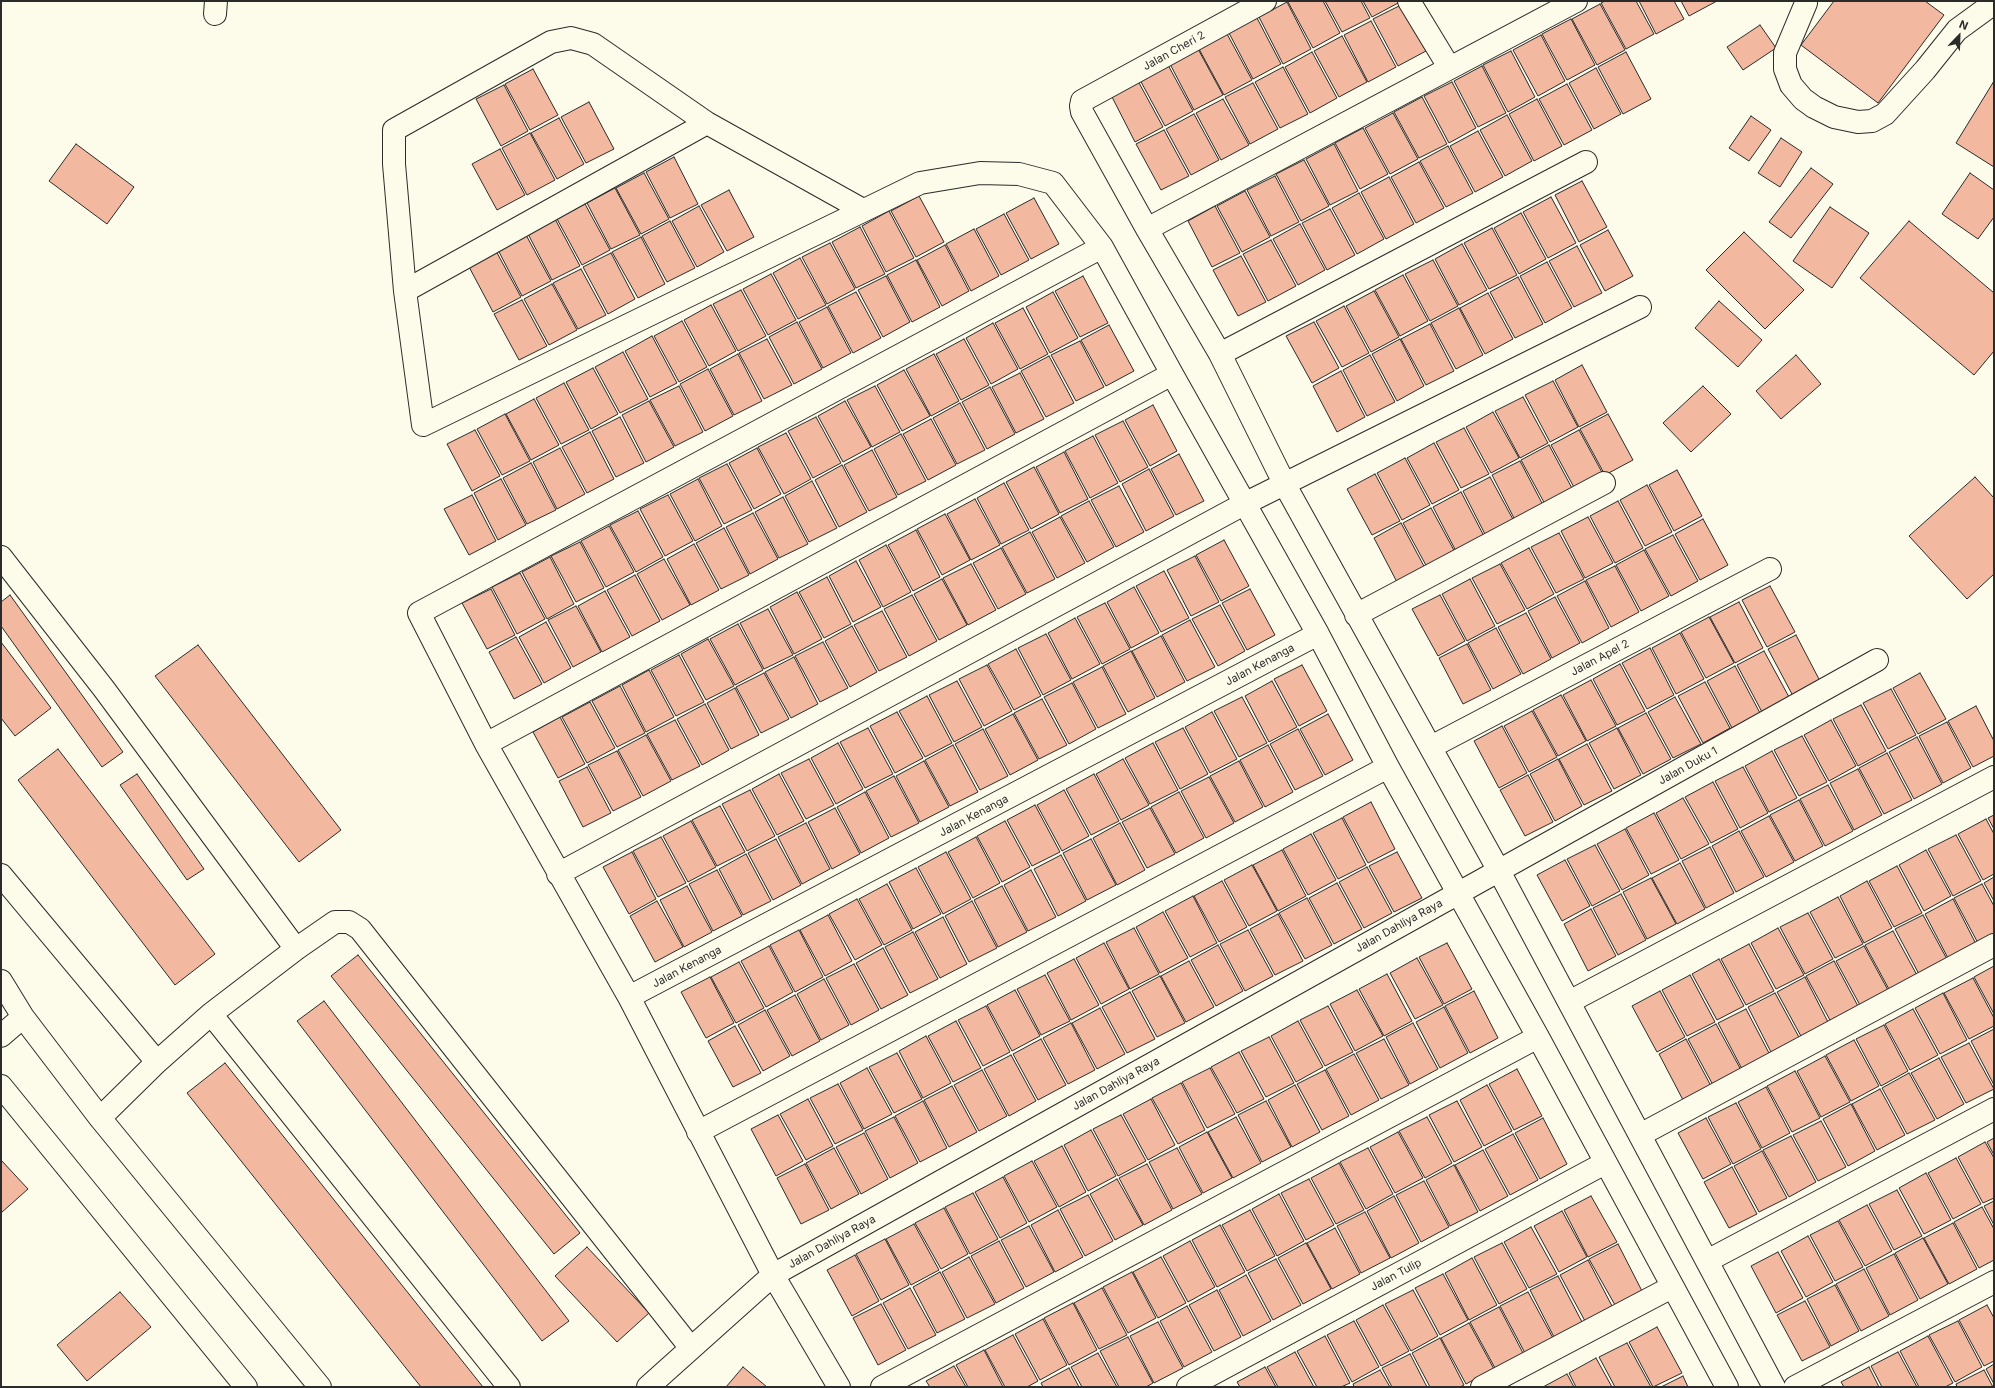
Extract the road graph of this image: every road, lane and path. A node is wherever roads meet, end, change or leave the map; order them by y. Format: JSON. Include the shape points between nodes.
{"nodes":[{"id":1,"x":1265,"y":1,"type":"edge"},
{"id":2,"x":1409,"y":1,"type":"edge"},
{"id":3,"x":1576,"y":1,"type":"edge"},
{"id":4,"x":1806,"y":3,"type":"dead end"},
{"id":5,"x":1994,"y":3,"type":"edge"},
{"id":6,"x":1449,"y":67,"type":"junction"},
{"id":7,"x":707,"y":123,"type":"junction"},
{"id":8,"x":1586,"y":162,"type":"dead end"},
{"id":9,"x":863,"y":210,"type":"junction"},
{"id":10,"x":1147,"y":229,"type":"junction"},
{"id":11,"x":1102,"y":247,"type":"junction"},
{"id":12,"x":405,"y":290,"type":"junction"},
{"id":13,"x":1640,"y":307,"type":"dead end"},
{"id":14,"x":1220,"y":354,"type":"junction"},
{"id":15,"x":1172,"y":374,"type":"junction"},
{"id":16,"x":1604,"y":483,"type":"dead end"},
{"id":17,"x":1285,"y":485,"type":"junction"},
{"id":18,"x":1244,"y":504,"type":"junction"},
{"id":19,"x":1,"y":557,"type":"edge"},
{"id":20,"x":1770,"y":569,"type":"dead end"},
{"id":21,"x":1356,"y":614,"type":"junction"},
{"id":22,"x":1318,"y":634,"type":"junction"},
{"id":23,"x":1877,"y":660,"type":"dead end"},
{"id":24,"x":486,"y":744,"type":"junction"},
{"id":25,"x":1431,"y":746,"type":"junction"},
{"id":26,"x":1388,"y":767,"type":"junction"},
{"id":27,"x":1994,"y":777,"type":"edge"},
{"id":28,"x":1499,"y":871,"type":"junction"},
{"id":29,"x":558,"y":874,"type":"junction"},
{"id":30,"x":1,"y":875,"type":"edge"},
{"id":31,"x":1458,"y":893,"type":"junction"},
{"id":32,"x":1994,"y":945,"type":"edge"},
{"id":33,"x":296,"y":948,"type":"junction"},
{"id":34,"x":1,"y":981,"type":"edge"},
{"id":35,"x":629,"y":998,"type":"junction"},
{"id":36,"x":1569,"y":1002,"type":"junction"},
{"id":37,"x":212,"y":1014,"type":"junction"},
{"id":38,"x":23,"y":1017,"type":"junction"},
{"id":39,"x":1,"y":1036,"type":"edge"},
{"id":40,"x":1538,"y":1037,"type":"junction"},
{"id":41,"x":157,"y":1062,"type":"junction"},
{"id":42,"x":1,"y":1086,"type":"edge"},
{"id":43,"x":1994,"y":1109,"type":"edge"},
{"id":44,"x":100,"y":1118,"type":"junction"},
{"id":45,"x":698,"y":1132,"type":"junction"},
{"id":46,"x":1640,"y":1135,"type":"junction"},
{"id":47,"x":1605,"y":1163,"type":"junction"},
{"id":48,"x":1707,"y":1261,"type":"junction"},
{"id":49,"x":773,"y":1275,"type":"junction"},
{"id":50,"x":1994,"y":1282,"type":"edge"},
{"id":51,"x":1672,"y":1287,"type":"junction"},
{"id":52,"x":690,"y":1347,"type":"junction"},
{"id":53,"x":246,"y":1387,"type":"edge"},
{"id":54,"x":320,"y":1387,"type":"edge"},
{"id":55,"x":509,"y":1387,"type":"edge"},
{"id":56,"x":648,"y":1387,"type":"edge"},
{"id":57,"x":839,"y":1387,"type":"edge"},
{"id":58,"x":882,"y":1387,"type":"edge"},
{"id":59,"x":1188,"y":1387,"type":"edge"},
{"id":60,"x":1482,"y":1387,"type":"edge"},
{"id":61,"x":1727,"y":1387,"type":"edge"},
{"id":62,"x":1774,"y":1387,"type":"edge"},
{"id":63,"x":1795,"y":1387,"type":"edge"}],
"edges":[{"from":1,"to":10,"type":"street","name":"Jalan Cheri 2","via":[[1082,101],[1082,112]]},
{"from":2,"to":6,"type":"street"},
{"from":3,"to":6,"type":"street"},
{"from":4,"to":5,"type":"street","via":[[1785,54],[1785,69],[1790,85],[1814,107],[1834,117],[1858,122],[1872,121],[1885,114],[1957,30]]},
{"from":6,"to":10,"type":"street"},
{"from":7,"to":9,"type":"street"},
{"from":7,"to":12,"type":"street"},
{"from":7,"to":12,"type":"street","via":[[593,44],[571,38],[551,42],[394,130],[394,164]]},
{"from":8,"to":14,"type":"street"},
{"from":9,"to":11,"type":"street","via":[[920,183],[980,173],[1019,174],[1053,183]]},
{"from":9,"to":12,"type":"street","via":[[423,425]]},
{"from":10,"to":14,"type":"street"},
{"from":11,"to":15,"type":"street"},
{"from":11,"to":24,"type":"street","via":[[419,613]]},
{"from":13,"to":17,"type":"street"},
{"from":14,"to":17,"type":"street"},
{"from":15,"to":18,"type":"street"},
{"from":15,"to":24,"type":"street"},
{"from":16,"to":21,"type":"street"},
{"from":17,"to":18,"type":"street"},
{"from":17,"to":21,"type":"street"},
{"from":18,"to":22,"type":"street"},
{"from":18,"to":29,"type":"street"},
{"from":19,"to":33,"type":"street","via":[[104,689]]},
{"from":20,"to":25,"type":"street","name":"Jalan Apel 2"},
{"from":21,"to":25,"type":"street"},
{"from":22,"to":26,"type":"street"},
{"from":22,"to":35,"type":"street","name":"Jalan Kenanga"},
{"from":23,"to":28,"type":"street","name":"Jalan Duku 1"},
{"from":24,"to":29,"type":"street"},
{"from":25,"to":28,"type":"street"},
{"from":26,"to":31,"type":"street"},
{"from":26,"to":45,"type":"street"},
{"from":27,"to":36,"type":"street"},
{"from":28,"to":31,"type":"street","name":"Jalan Duku 1"},
{"from":28,"to":36,"type":"street"},
{"from":29,"to":35,"type":"street"},
{"from":30,"to":41,"type":"street"},
{"from":31,"to":40,"type":"street"},
{"from":31,"to":49,"type":"street","name":"Jalan Dahliya Raya"},
{"from":32,"to":46,"type":"street"},
{"from":33,"to":37,"type":"street"},
{"from":33,"to":52,"type":"street","via":[[335,922],[349,922],[360,929]]},
{"from":34,"to":38,"type":"street"},
{"from":35,"to":45,"type":"street"},
{"from":36,"to":46,"type":"street"},
{"from":37,"to":41,"type":"street"},
{"from":37,"to":55,"type":"street"},
{"from":38,"to":39,"type":"street"},
{"from":38,"to":44,"type":"street"},
{"from":40,"to":47,"type":"street"},
{"from":40,"to":58,"type":"street"},
{"from":41,"to":44,"type":"street"},
{"from":42,"to":53,"type":"street"},
{"from":43,"to":48,"type":"street"},
{"from":44,"to":54,"type":"street"},
{"from":45,"to":49,"type":"street"},
{"from":46,"to":48,"type":"street"},
{"from":47,"to":51,"type":"street"},
{"from":47,"to":59,"type":"street","name":"Jalan Tulip"},
{"from":48,"to":62,"type":"street"},
{"from":49,"to":52,"type":"street","name":"Jalan Dahliya Raya"},
{"from":49,"to":57,"type":"street"},
{"from":50,"to":63,"type":"street"},
{"from":51,"to":60,"type":"street"},
{"from":51,"to":61,"type":"street"},
{"from":52,"to":56,"type":"street","name":"Jalan Dahliya Raya"}]}
